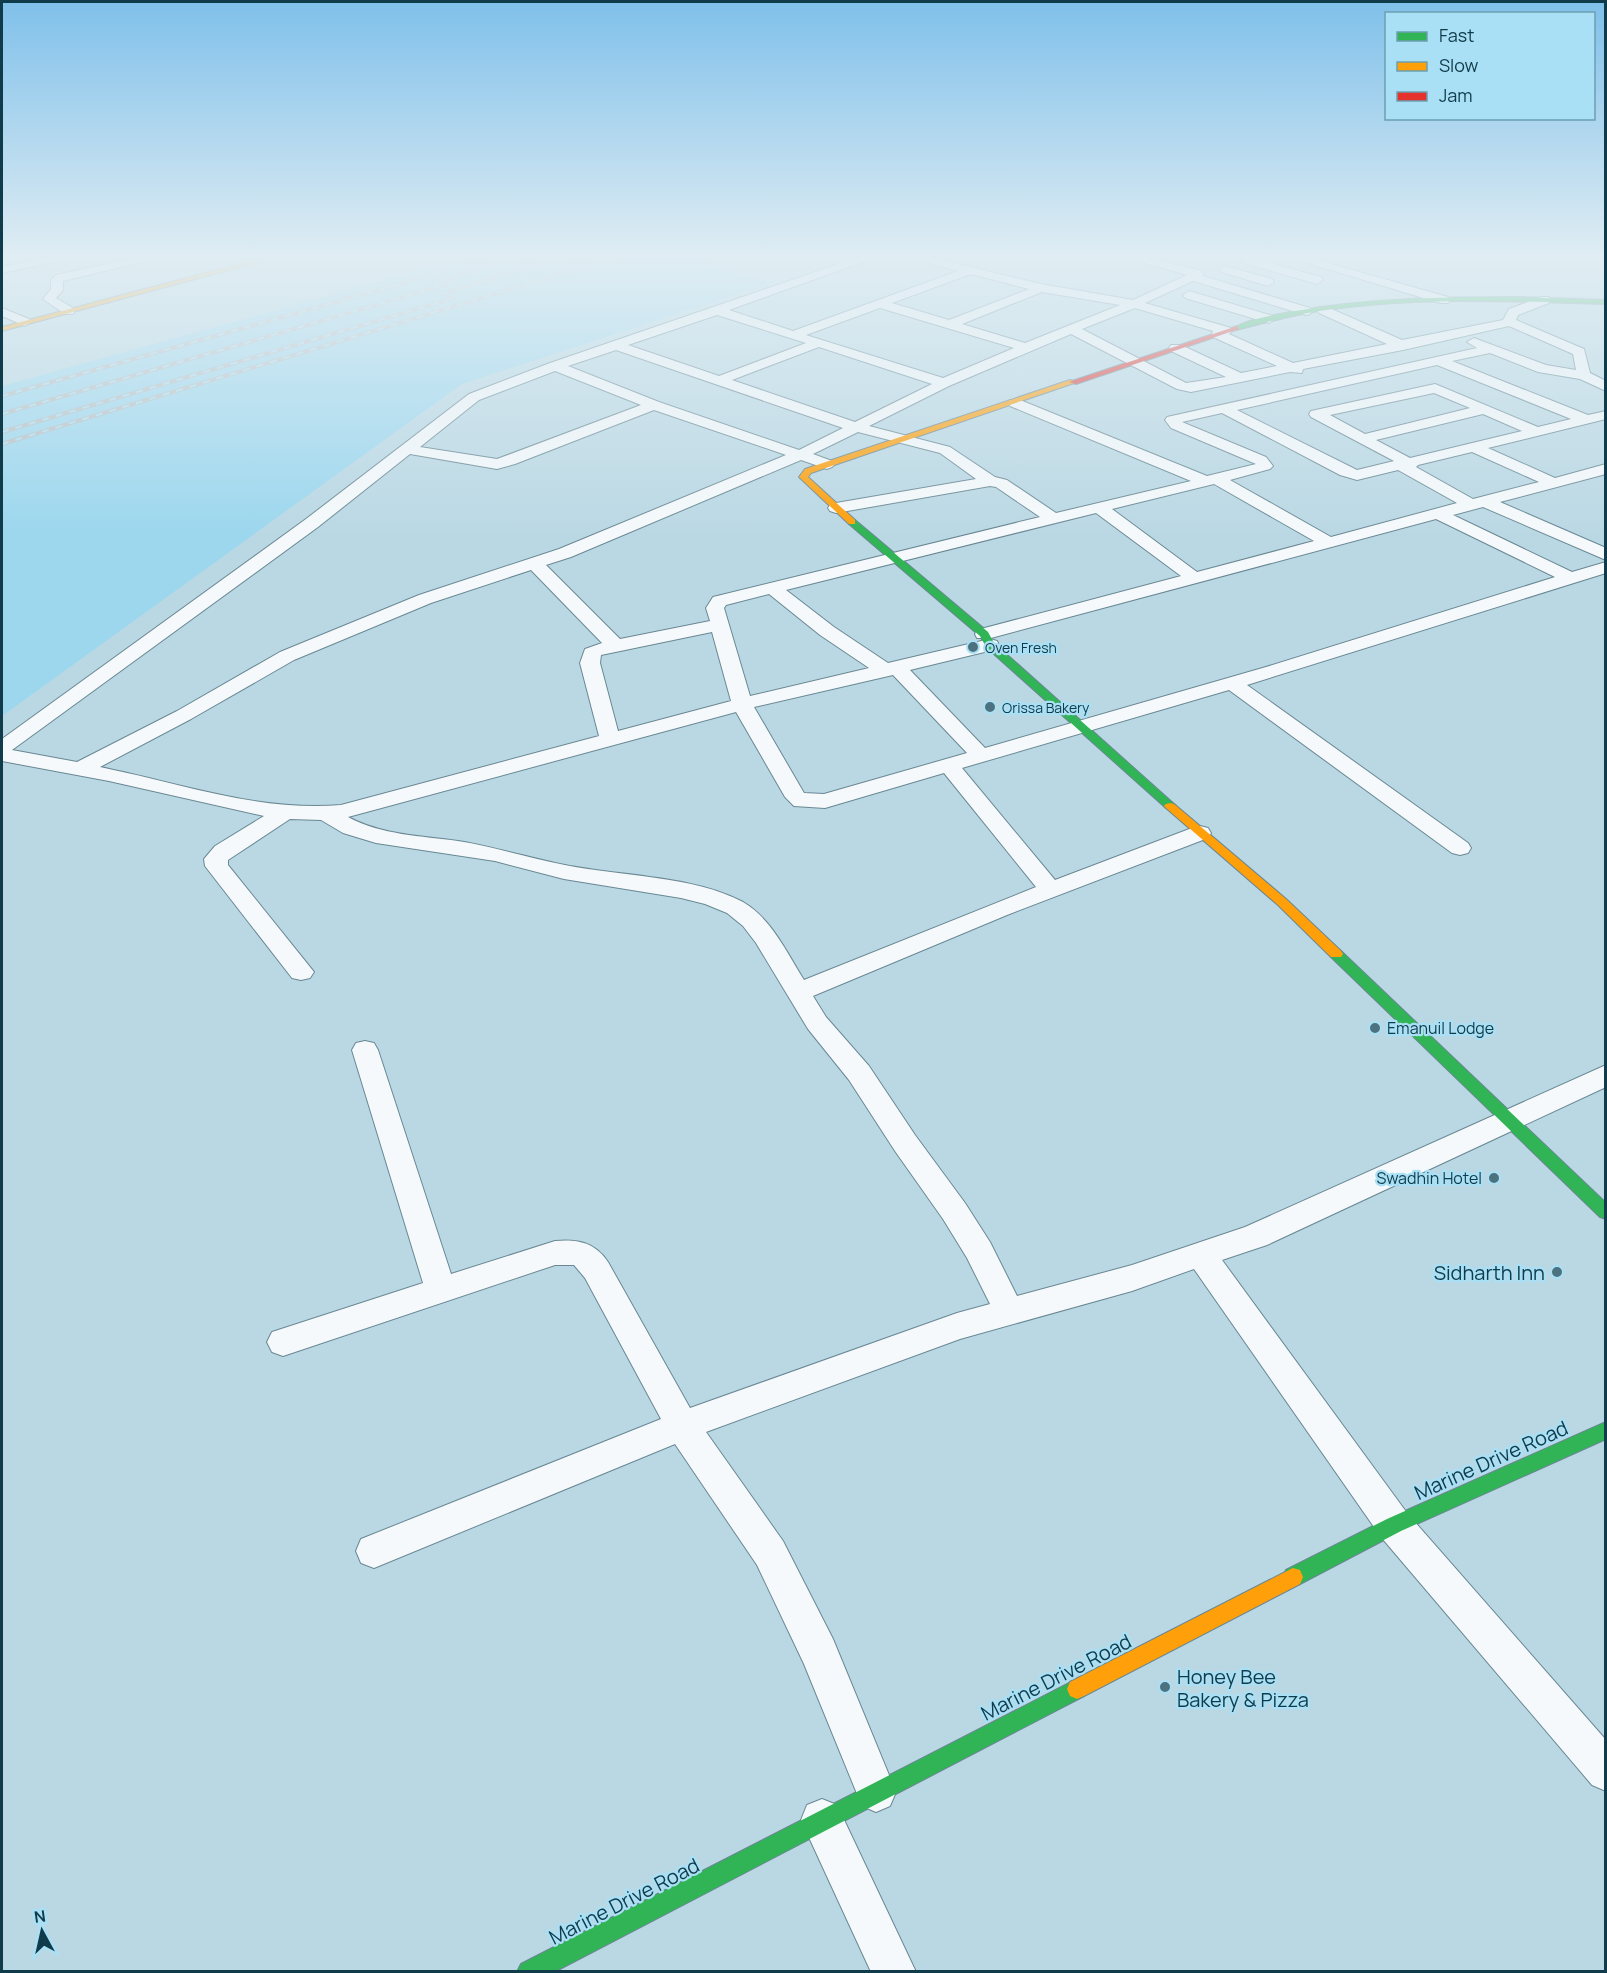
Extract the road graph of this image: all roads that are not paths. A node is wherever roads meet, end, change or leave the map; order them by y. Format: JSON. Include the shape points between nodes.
{"nodes":[{"id":1,"x":601,"y":350,"type":"edge"},
{"id":2,"x":630,"y":350,"type":"edge"},
{"id":3,"x":799,"y":350,"type":"edge"},
{"id":4,"x":840,"y":350,"type":"edge"},
{"id":5,"x":1019,"y":350,"type":"edge"},
{"id":6,"x":1113,"y":350,"type":"edge"},
{"id":7,"x":1169,"y":350,"type":"edge"},
{"id":8,"x":1180,"y":350,"type":"edge"},
{"id":9,"x":1256,"y":350,"type":"edge"},
{"id":10,"x":1375,"y":350,"type":"edge"},
{"id":11,"x":1412,"y":350,"type":"edge"},
{"id":12,"x":1485,"y":350,"type":"edge"},
{"id":13,"x":1493,"y":350,"type":"edge"},
{"id":14,"x":1575,"y":350,"type":"edge"},
{"id":15,"x":1438,"y":360,"type":"junction"},
{"id":16,"x":1135,"y":361,"type":"junction"},
{"id":17,"x":555,"y":366,"type":"junction"},
{"id":18,"x":1292,"y":368,"type":"junction"},
{"id":19,"x":1584,"y":375,"type":"junction"},
{"id":20,"x":1240,"y":378,"type":"junction"},
{"id":21,"x":718,"y":381,"type":"junction"},
{"id":22,"x":944,"y":383,"type":"junction"},
{"id":23,"x":1327,"y":385,"type":"junction"},
{"id":24,"x":1605,"y":387,"type":"edge"},
{"id":25,"x":1363,"y":402,"type":"junction"},
{"id":26,"x":1015,"y":403,"type":"junction"},
{"id":27,"x":654,"y":405,"type":"junction"},
{"id":28,"x":1223,"y":408,"type":"junction"},
{"id":29,"x":1485,"y":409,"type":"junction"},
{"id":30,"x":1605,"y":415,"type":"edge"},
{"id":31,"x":1587,"y":420,"type":"junction"},
{"id":32,"x":856,"y":427,"type":"junction"},
{"id":33,"x":1538,"y":432,"type":"junction"},
{"id":34,"x":904,"y":439,"type":"junction"},
{"id":35,"x":1361,"y":439,"type":"junction"},
{"id":36,"x":1476,"y":448,"type":"junction"},
{"id":37,"x":407,"y":449,"type":"junction"},
{"id":38,"x":800,"y":455,"type":"junction"},
{"id":39,"x":827,"y":464,"type":"junction"},
{"id":40,"x":1407,"y":465,"type":"junction"},
{"id":41,"x":1605,"y":469,"type":"edge"},
{"id":42,"x":1209,"y":479,"type":"junction"},
{"id":43,"x":990,"y":481,"type":"junction"},
{"id":44,"x":1554,"y":483,"type":"junction"},
{"id":45,"x":1477,"y":502,"type":"junction"},
{"id":46,"x":1098,"y":507,"type":"junction"},
{"id":47,"x":836,"y":508,"type":"junction"},
{"id":48,"x":1437,"y":513,"type":"junction"},
{"id":49,"x":1052,"y":518,"type":"junction"},
{"id":50,"x":1328,"y":542,"type":"junction"},
{"id":51,"x":1605,"y":555,"type":"edge"},
{"id":52,"x":892,"y":558,"type":"junction"},
{"id":53,"x":534,"y":562,"type":"junction"},
{"id":54,"x":1605,"y":567,"type":"edge"},
{"id":55,"x":1194,"y":578,"type":"junction"},
{"id":56,"x":1571,"y":578,"type":"junction"},
{"id":57,"x":772,"y":588,"type":"junction"},
{"id":58,"x":719,"y":625,"type":"junction"},
{"id":59,"x":984,"y":636,"type":"junction"},
{"id":60,"x":616,"y":646,"type":"junction"},
{"id":61,"x":891,"y":670,"type":"junction"},
{"id":62,"x":1232,"y":683,"type":"junction"},
{"id":63,"x":742,"y":704,"type":"junction"},
{"id":64,"x":1081,"y":726,"type":"junction"},
{"id":65,"x":610,"y":740,"type":"junction"},
{"id":66,"x":2,"y":748,"type":"edge"},
{"id":67,"x":2,"y":755,"type":"edge"},
{"id":68,"x":981,"y":756,"type":"junction"},
{"id":69,"x":949,"y":766,"type":"junction"},
{"id":70,"x":81,"y":768,"type":"junction"},
{"id":71,"x":284,"y":813,"type":"junction"},
{"id":72,"x":326,"y":814,"type":"junction"},
{"id":73,"x":1200,"y":833,"type":"junction"},
{"id":74,"x":1460,"y":848,"type":"dead end"},
{"id":75,"x":1050,"y":889,"type":"junction"},
{"id":76,"x":301,"y":972,"type":"dead end"},
{"id":77,"x":799,"y":992,"type":"junction"},
{"id":78,"x":365,"y":1050,"type":"dead end"},
{"id":79,"x":1605,"y":1075,"type":"edge"},
{"id":80,"x":1508,"y":1120,"type":"junction"},
{"id":81,"x":1605,"y":1213,"type":"edge"},
{"id":82,"x":1202,"y":1256,"type":"junction"},
{"id":83,"x":441,"y":1290,"type":"junction"},
{"id":84,"x":1009,"y":1311,"type":"junction"},
{"id":85,"x":283,"y":1342,"type":"dead end"},
{"id":86,"x":682,"y":1425,"type":"junction"},
{"id":87,"x":1605,"y":1430,"type":"edge"},
{"id":88,"x":1394,"y":1525,"type":"junction"},
{"id":89,"x":374,"y":1551,"type":"dead end"},
{"id":90,"x":1605,"y":1771,"type":"edge"},
{"id":91,"x":876,"y":1792,"type":"junction"},
{"id":92,"x":822,"y":1820,"type":"junction"},
{"id":93,"x":529,"y":1971,"type":"edge"},
{"id":94,"x":894,"y":1971,"type":"edge"}],
"edges":[{"from":1,"to":17,"type":"street"},
{"from":2,"to":21,"type":"street"},
{"from":3,"to":21,"type":"street"},
{"from":4,"to":22,"type":"street"},
{"from":5,"to":22,"type":"street"},
{"from":6,"to":16,"type":"street"},
{"from":7,"to":16,"type":"main road"},
{"from":8,"to":20,"type":"street"},
{"from":9,"to":18,"type":"street"},
{"from":10,"to":18,"type":"street"},
{"from":11,"to":15,"type":"street"},
{"from":12,"to":15,"type":"street"},
{"from":13,"to":19,"type":"street","via":[[1543,369]]},
{"from":14,"to":19,"type":"street","via":[[1579,352]]},
{"from":15,"to":23,"type":"street"},
{"from":15,"to":31,"type":"street"},
{"from":16,"to":20,"type":"street","via":[[1186,388]]},
{"from":16,"to":26,"type":"main road"},
{"from":17,"to":27,"type":"street"},
{"from":17,"to":37,"type":"street","via":[[466,402]]},
{"from":18,"to":20,"type":"street"},
{"from":18,"to":23,"type":"street"},
{"from":19,"to":24,"type":"street"},
{"from":21,"to":32,"type":"street"},
{"from":22,"to":32,"type":"street"},
{"from":23,"to":25,"type":"street"},
{"from":23,"to":28,"type":"street"},
{"from":25,"to":29,"type":"street","via":[[1435,388]]},
{"from":25,"to":35,"type":"street","via":[[1316,414]]},
{"from":26,"to":34,"type":"main road"},
{"from":26,"to":42,"type":"street"},
{"from":27,"to":37,"type":"street","via":[[497,464]]},
{"from":27,"to":38,"type":"street"},
{"from":28,"to":40,"type":"street","via":[[1351,475]]},
{"from":28,"to":42,"type":"street","via":[[1172,420],[1261,460],[1265,466]]},
{"from":29,"to":33,"type":"street"},
{"from":29,"to":35,"type":"street"},
{"from":30,"to":31,"type":"street"},
{"from":31,"to":33,"type":"street"},
{"from":32,"to":34,"type":"street"},
{"from":32,"to":38,"type":"street"},
{"from":33,"to":36,"type":"street"},
{"from":34,"to":39,"type":"main road"},
{"from":34,"to":43,"type":"street","via":[[945,450]]},
{"from":35,"to":40,"type":"street"},
{"from":36,"to":40,"type":"street"},
{"from":36,"to":44,"type":"street"},
{"from":37,"to":66,"type":"street","via":[[303,530]]},
{"from":38,"to":39,"type":"street"},
{"from":38,"to":53,"type":"street","via":[[565,553]]},
{"from":39,"to":47,"type":"main road","via":[[803,477]]},
{"from":40,"to":45,"type":"street"},
{"from":41,"to":44,"type":"street"},
{"from":42,"to":46,"type":"street"},
{"from":42,"to":50,"type":"street"},
{"from":43,"to":47,"type":"street"},
{"from":43,"to":49,"type":"street","via":[[1001,483]]},
{"from":44,"to":45,"type":"street"},
{"from":45,"to":48,"type":"street"},
{"from":45,"to":51,"type":"street"},
{"from":46,"to":49,"type":"street"},
{"from":46,"to":55,"type":"street"},
{"from":47,"to":52,"type":"main road"},
{"from":48,"to":50,"type":"street"},
{"from":48,"to":56,"type":"street"},
{"from":49,"to":52,"type":"street"},
{"from":50,"to":55,"type":"street"},
{"from":52,"to":57,"type":"street"},
{"from":52,"to":59,"type":"main road"},
{"from":53,"to":60,"type":"street"},
{"from":53,"to":70,"type":"street","via":[[425,599],[287,656]]},
{"from":54,"to":56,"type":"street"},
{"from":55,"to":59,"type":"street"},
{"from":56,"to":62,"type":"street"},
{"from":57,"to":58,"type":"street","via":[[719,601],[715,608]]},
{"from":57,"to":61,"type":"street","via":[[827,631]]},
{"from":58,"to":60,"type":"street"},
{"from":58,"to":63,"type":"street"},
{"from":59,"to":61,"type":"street","via":[[956,654]]},
{"from":59,"to":64,"type":"main road"},
{"from":60,"to":65,"type":"street","via":[[598,650],[590,658]]},
{"from":61,"to":63,"type":"street"},
{"from":61,"to":68,"type":"street"},
{"from":62,"to":64,"type":"street"},
{"from":62,"to":74,"type":"street"},
{"from":63,"to":65,"type":"street"},
{"from":63,"to":69,"type":"street","via":[[802,801],[848,796]]},
{"from":64,"to":68,"type":"street"},
{"from":64,"to":73,"type":"main road"},
{"from":65,"to":72,"type":"street"},
{"from":67,"to":70,"type":"street"},
{"from":68,"to":69,"type":"street"},
{"from":69,"to":75,"type":"street"},
{"from":70,"to":71,"type":"street"},
{"from":71,"to":72,"type":"street"},
{"from":71,"to":76,"type":"street","via":[[216,859],[217,866]]},
{"from":72,"to":77,"type":"street","via":[[376,836],[496,854],[564,872],[712,898],[753,921]]},
{"from":73,"to":75,"type":"street"},
{"from":73,"to":80,"type":"main road","via":[[1293,912]]},
{"from":75,"to":77,"type":"street"},
{"from":77,"to":84,"type":"street","via":[[954,1211]]},
{"from":78,"to":83,"type":"street"},
{"from":79,"to":80,"type":"street"},
{"from":80,"to":81,"type":"main road"},
{"from":80,"to":82,"type":"street","via":[[1256,1236]]},
{"from":82,"to":84,"type":"street"},
{"from":82,"to":88,"type":"street"},
{"from":83,"to":85,"type":"street"},
{"from":83,"to":86,"type":"street","via":[[555,1253],[575,1251],[592,1260]]},
{"from":84,"to":86,"type":"street"},
{"from":86,"to":89,"type":"street"},
{"from":86,"to":91,"type":"street","via":[[770,1553],[819,1653]]},
{"from":87,"to":88,"type":"main road","name":"Marine Drive Road"},
{"from":88,"to":90,"type":"street"},
{"from":88,"to":91,"type":"main road","name":"Marine Drive Road"},
{"from":91,"to":92,"type":"main road","name":"Marine Drive Road"},
{"from":92,"to":93,"type":"main road","name":"Marine Drive Road"},
{"from":92,"to":94,"type":"street"}]}
